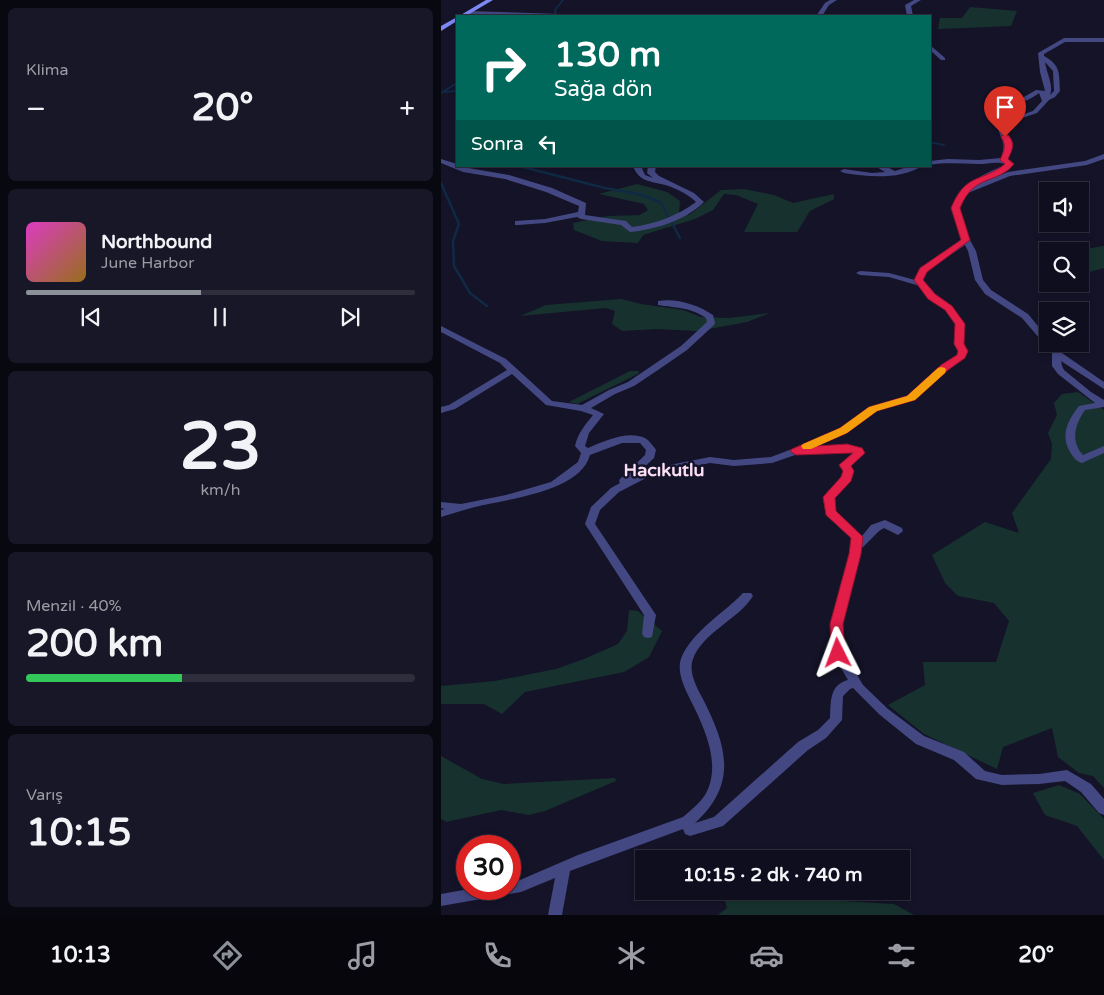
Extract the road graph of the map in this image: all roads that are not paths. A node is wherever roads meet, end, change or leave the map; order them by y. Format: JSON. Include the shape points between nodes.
{"nodes":[{"id":1,"x":490,"y":0,"type":"edge"},
{"id":2,"x":834,"y":0,"type":"edge"},
{"id":3,"x":918,"y":0,"type":"edge"},
{"id":4,"x":465,"y":15,"type":"edge"},
{"id":5,"x":541,"y":15,"type":"edge"},
{"id":6,"x":820,"y":15,"type":"edge"},
{"id":7,"x":910,"y":15,"type":"edge"},
{"id":8,"x":456,"y":20,"type":"edge"},
{"id":9,"x":441,"y":29,"type":"edge"},
{"id":10,"x":1104,"y":40,"type":"edge"},
{"id":11,"x":931,"y":48,"type":"edge"},
{"id":12,"x":1041,"y":57,"type":"junction"},
{"id":13,"x":943,"y":59,"type":"dead end"},
{"id":14,"x":1015,"y":100,"type":"dead end"},
{"id":15,"x":1046,"y":100,"type":"junction"},
{"id":16,"x":1104,"y":156,"type":"edge"},
{"id":17,"x":1004,"y":160,"type":"junction"},
{"id":18,"x":441,"y":161,"type":"edge"},
{"id":19,"x":931,"y":163,"type":"edge"},
{"id":20,"x":456,"y":166,"type":"edge"},
{"id":21,"x":458,"y":167,"type":"edge"},
{"id":22,"x":637,"y":167,"type":"edge"},
{"id":23,"x":651,"y":167,"type":"edge"},
{"id":24,"x":880,"y":167,"type":"edge"},
{"id":25,"x":915,"y":167,"type":"edge"},
{"id":26,"x":845,"y":171,"type":"dead end"},
{"id":27,"x":894,"y":173,"type":"junction"},
{"id":28,"x":666,"y":184,"type":"junction"},
{"id":29,"x":966,"y":192,"type":"junction"},
{"id":30,"x":581,"y":214,"type":"junction"},
{"id":31,"x":518,"y":223,"type":"dead end"},
{"id":32,"x":966,"y":240,"type":"junction"},
{"id":33,"x":860,"y":273,"type":"dead end"},
{"id":34,"x":921,"y":284,"type":"junction"},
{"id":35,"x":661,"y":303,"type":"dead end"},
{"id":36,"x":441,"y":329,"type":"edge"},
{"id":37,"x":1039,"y":332,"type":"edge"},
{"id":38,"x":1057,"y":353,"type":"joint"},
{"id":39,"x":513,"y":370,"type":"junction"},
{"id":40,"x":1104,"y":386,"type":"edge"},
{"id":41,"x":1104,"y":404,"type":"edge"},
{"id":42,"x":583,"y":408,"type":"junction"},
{"id":43,"x":441,"y":410,"type":"edge"},
{"id":44,"x":1104,"y":449,"type":"edge"},
{"id":45,"x":796,"y":451,"type":"junction"},
{"id":46,"x":586,"y":453,"type":"junction"},
{"id":47,"x":615,"y":490,"type":"junction"},
{"id":48,"x":441,"y":505,"type":"edge"},
{"id":49,"x":461,"y":508,"type":"junction"},
{"id":50,"x":441,"y":514,"type":"edge"},
{"id":51,"x":899,"y":531,"type":"dead end"},
{"id":52,"x":856,"y":548,"type":"junction"},
{"id":53,"x":747,"y":596,"type":"dead end"},
{"id":54,"x":648,"y":634,"type":"dead end"},
{"id":55,"x":856,"y":683,"type":"junction"},
{"id":56,"x":1086,"y":788,"type":"junction"},
{"id":57,"x":1104,"y":798,"type":"edge"},
{"id":58,"x":1104,"y":809,"type":"edge"},
{"id":59,"x":688,"y":821,"type":"junction"},
{"id":60,"x":564,"y":867,"type":"junction"},
{"id":61,"x":521,"y":886,"type":"edge"},
{"id":62,"x":456,"y":897,"type":"edge"},
{"id":63,"x":441,"y":900,"type":"edge"},
{"id":64,"x":555,"y":915,"type":"edge"}],
"edges":[{"from":1,"to":4,"type":"street"},
{"from":2,"to":6,"type":"street"},
{"from":3,"to":7,"type":"street","via":[[908,6]]},
{"from":4,"to":5,"type":"street"},
{"from":8,"to":9,"type":"street"},
{"from":10,"to":12,"type":"street","via":[[1064,40],[1041,53]]},
{"from":11,"to":13,"type":"street"},
{"from":12,"to":15,"type":"street","via":[[1049,89]]},
{"from":12,"to":15,"type":"street","via":[[1056,71],[1057,91]]},
{"from":14,"to":15,"type":"street","via":[[1026,99],[1038,91],[1043,92]]},
{"from":15,"to":17,"type":"street","via":[[1035,112],[1001,123],[1002,132],[1009,141]]},
{"from":16,"to":29,"type":"street","via":[[1087,163],[1008,174]]},
{"from":17,"to":19,"type":"street"},
{"from":17,"to":29,"type":"street","via":[[1009,164],[1006,168],[973,182]]},
{"from":18,"to":20,"type":"street"},
{"from":21,"to":30,"type":"street","via":[[549,190],[583,205]]},
{"from":22,"to":28,"type":"street","via":[[640,175],[647,180]]},
{"from":23,"to":28,"type":"street","via":[[656,179]]},
{"from":24,"to":27,"type":"street"},
{"from":25,"to":27,"type":"street"},
{"from":26,"to":27,"type":"street","via":[[872,175]]},
{"from":28,"to":30,"type":"street","via":[[691,194],[700,202],[690,211],[636,230],[630,230],[623,223],[581,217]]},
{"from":29,"to":32,"type":"street","via":[[955,208]]},
{"from":30,"to":31,"type":"street"},
{"from":32,"to":34,"type":"street","via":[[923,270],[919,280]]},
{"from":32,"to":37,"type":"street","via":[[979,280],[988,292],[1025,316]]},
{"from":33,"to":34,"type":"street"},
{"from":34,"to":45,"type":"street","via":[[949,308],[960,324],[961,356],[944,367],[911,398],[873,409],[843,431]]},
{"from":35,"to":42,"type":"street","via":[[699,309],[710,317],[711,323],[684,348],[631,384]]},
{"from":36,"to":39,"type":"street","via":[[479,347]]},
{"from":38,"to":40,"type":"street"},
{"from":38,"to":41,"type":"street","via":[[1057,366],[1061,372]]},
{"from":39,"to":42,"type":"street","via":[[549,403]]},
{"from":39,"to":43,"type":"street"},
{"from":41,"to":44,"type":"street","via":[[1082,408],[1069,433],[1071,445],[1082,460]]},
{"from":42,"to":46,"type":"street","via":[[599,414],[581,437],[580,446]]},
{"from":45,"to":47,"type":"street","via":[[772,460],[734,463],[710,460],[676,465],[649,472]]},
{"from":45,"to":52,"type":"street","via":[[858,450],[859,453],[845,465],[849,471],[847,479],[829,497],[830,512],[857,537]]},
{"from":46,"to":47,"type":"street","via":[[628,438],[642,441],[651,450],[650,456]]},
{"from":46,"to":49,"type":"street","via":[[583,463],[555,484]]},
{"from":47,"to":54,"type":"street","via":[[595,509],[590,524],[650,615]]},
{"from":48,"to":49,"type":"street"},
{"from":49,"to":50,"type":"street"},
{"from":51,"to":52,"type":"street","via":[[885,524],[875,528]]},
{"from":52,"to":55,"type":"street","via":[[837,624],[838,653]]},
{"from":53,"to":59,"type":"street","via":[[703,635],[687,658],[691,688],[713,734],[719,759],[711,796]]},
{"from":55,"to":56,"type":"street","via":[[884,712],[920,740],[959,756],[981,775],[1002,780],[1067,775]]},
{"from":55,"to":59,"type":"street","via":[[846,685],[837,694],[836,720],[718,822],[690,830]]},
{"from":56,"to":57,"type":"street"},
{"from":56,"to":58,"type":"street"},
{"from":59,"to":60,"type":"street"},
{"from":60,"to":61,"type":"street"},
{"from":60,"to":64,"type":"street"},
{"from":62,"to":63,"type":"street"}]}
